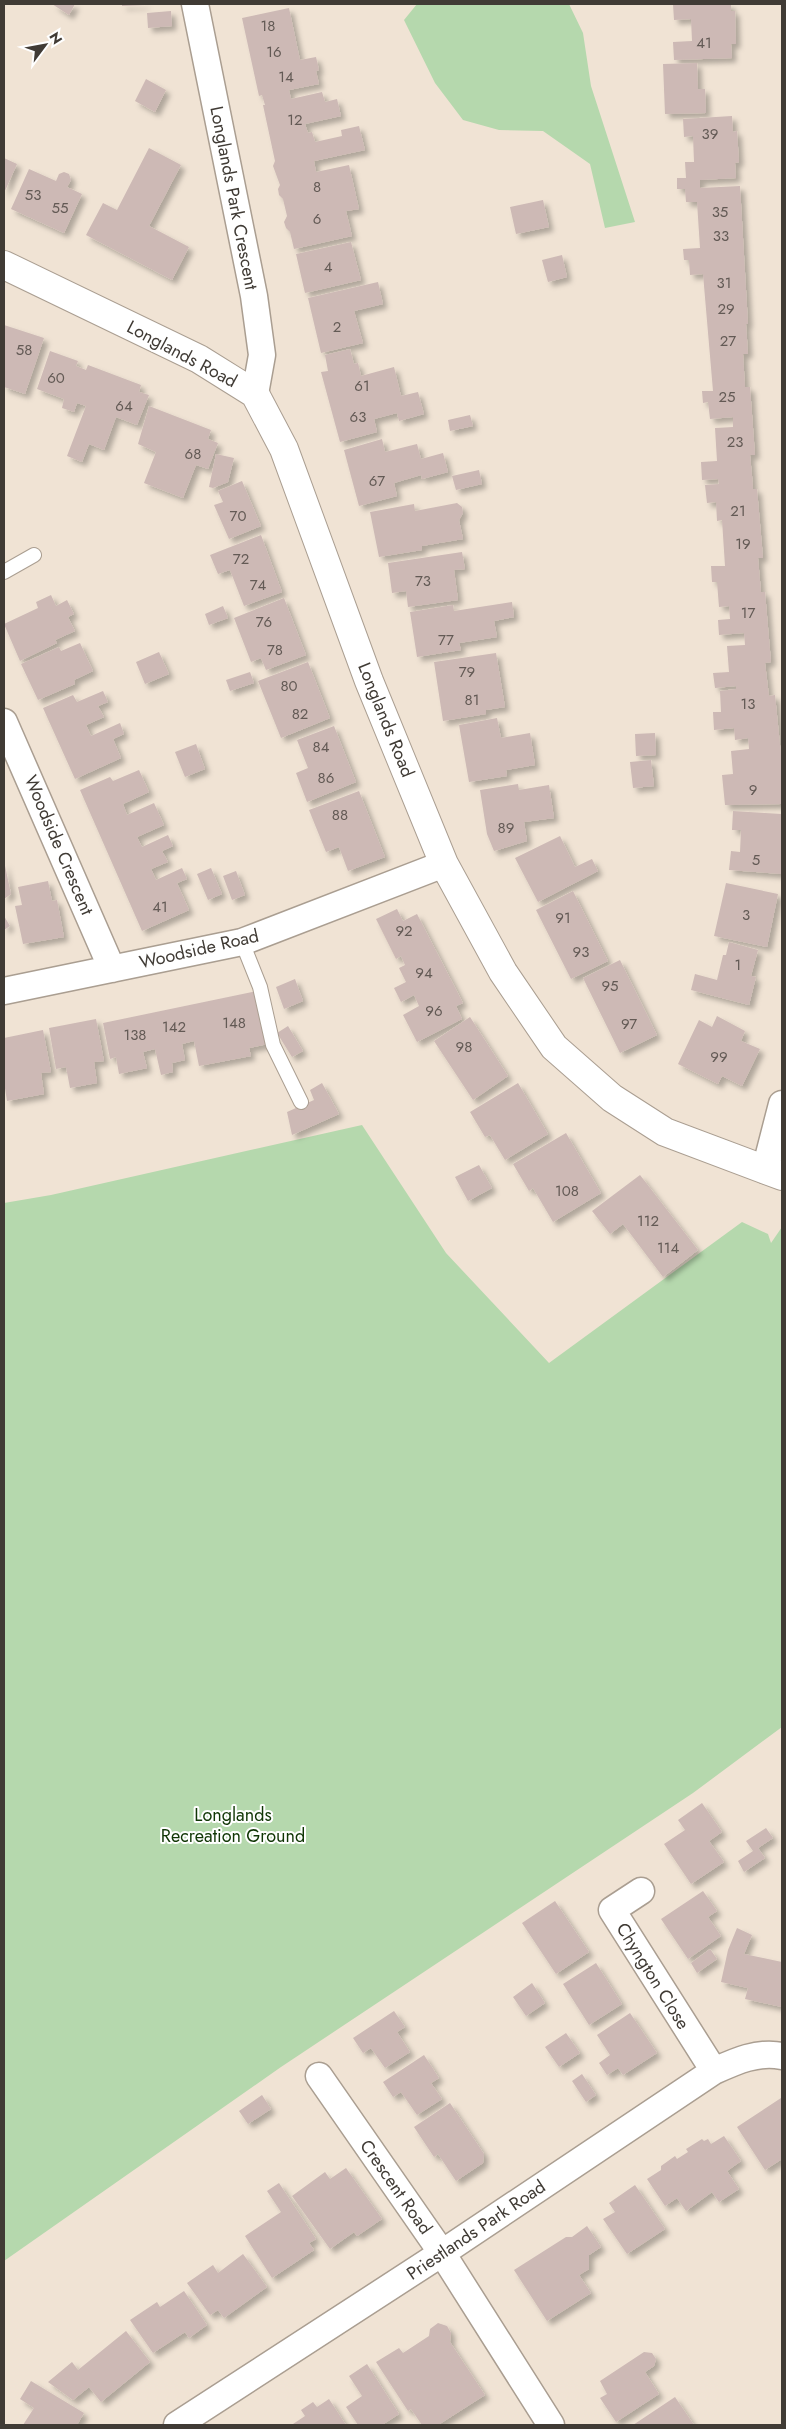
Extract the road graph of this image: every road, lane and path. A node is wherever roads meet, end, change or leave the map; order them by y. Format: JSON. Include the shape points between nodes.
{"nodes":[{"id":1,"x":195,"y":4,"type":"edge"},
{"id":2,"x":4,"y":265,"type":"edge"},
{"id":3,"x":255,"y":394,"type":"junction"},
{"id":4,"x":34,"y":555,"type":"dead end"},
{"id":5,"x":4,"y":572,"type":"edge"},
{"id":6,"x":4,"y":722,"type":"edge"},
{"id":7,"x":444,"y":864,"type":"junction"},
{"id":8,"x":242,"y":942,"type":"junction"},
{"id":9,"x":112,"y":969,"type":"junction"},
{"id":10,"x":4,"y":991,"type":"edge"},
{"id":11,"x":301,"y":1102,"type":"dead end"},
{"id":12,"x":782,"y":1104,"type":"edge"},
{"id":13,"x":774,"y":1173,"type":"edge"},
{"id":14,"x":641,"y":1891,"type":"dead end"},
{"id":15,"x":782,"y":2056,"type":"edge"},
{"id":16,"x":714,"y":2071,"type":"junction"},
{"id":17,"x":319,"y":2076,"type":"dead end"},
{"id":18,"x":442,"y":2253,"type":"junction"},
{"id":19,"x":177,"y":2425,"type":"edge"},
{"id":20,"x":551,"y":2425,"type":"edge"}],
"edges":[{"from":1,"to":3,"type":"street","name":"Longlands Park Crescent","via":[[254,296],[262,355]]},
{"from":2,"to":3,"type":"street","name":"Longlands Road","via":[[199,359]]},
{"from":3,"to":7,"type":"street","name":"Longlands Road","via":[[284,449],[369,681]]},
{"from":4,"to":5,"type":"lane"},
{"from":6,"to":9,"type":"street","name":"Woodside Crescent"},
{"from":7,"to":8,"type":"street","name":"Woodside Road"},
{"from":7,"to":13,"type":"street","name":"Longlands Road","via":[[503,972],[554,1047],[612,1098],[665,1132]]},
{"from":8,"to":9,"type":"street","name":"Woodside Road"},
{"from":8,"to":11,"type":"lane","via":[[260,986],[273,1046]]},
{"from":9,"to":10,"type":"street","name":"Woodside Road"},
{"from":12,"to":13,"type":"street"},
{"from":14,"to":16,"type":"street","name":"Chyngton Close","via":[[612,1910]]},
{"from":15,"to":16,"type":"street","name":"Priestlands Park Road","via":[[753,2056]]},
{"from":16,"to":18,"type":"street","name":"Priestlands Park Road"},
{"from":17,"to":18,"type":"street","name":"Crescent Road"},
{"from":18,"to":19,"type":"street","name":"Priestlands Park Road"},
{"from":18,"to":20,"type":"street","name":"Crescent Road"}]}
